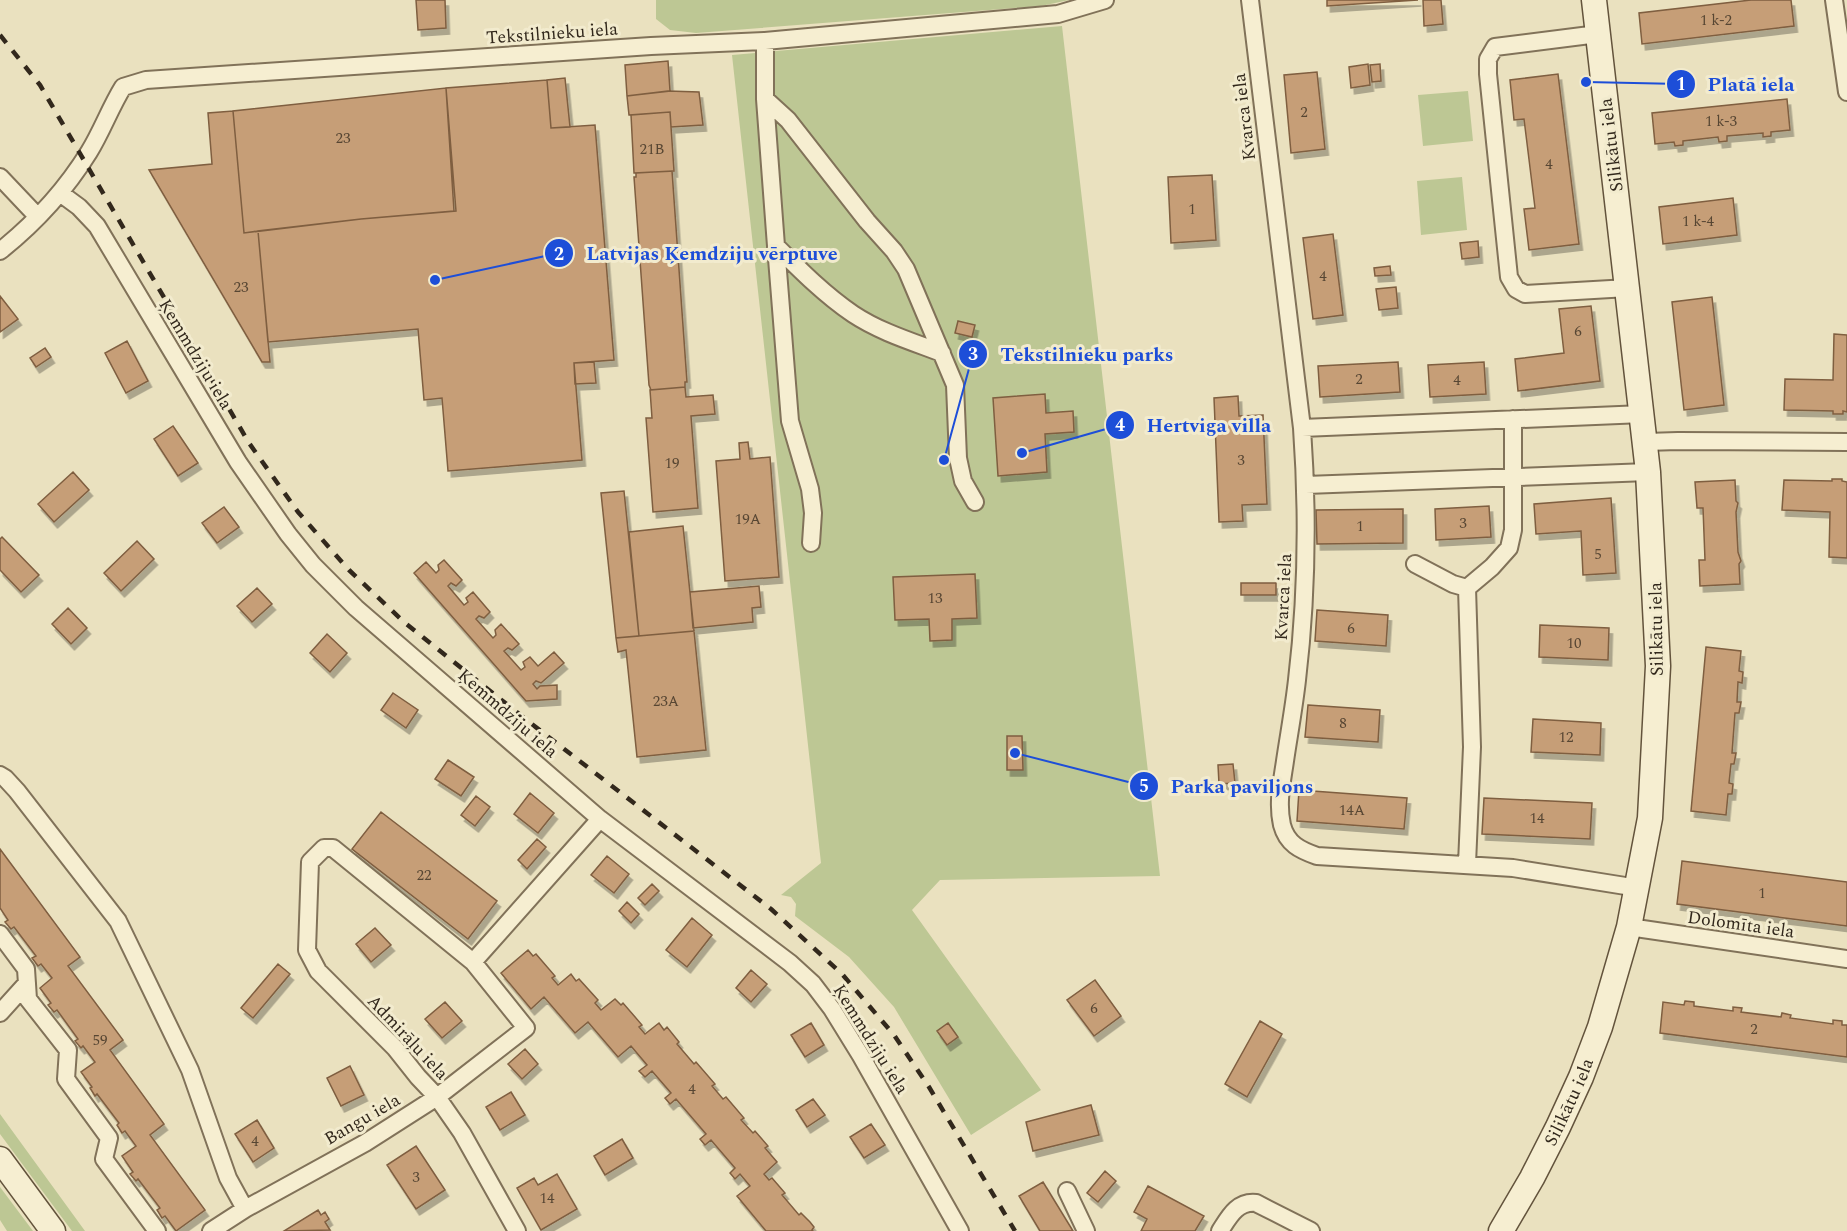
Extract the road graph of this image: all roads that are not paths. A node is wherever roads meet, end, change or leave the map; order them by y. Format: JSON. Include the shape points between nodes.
{"nodes":[{"id":1,"x":1105,"y":0,"type":"edge"},
{"id":2,"x":1250,"y":0,"type":"edge"},
{"id":3,"x":1594,"y":0,"type":"edge"},
{"id":4,"x":1834,"y":0,"type":"edge"},
{"id":5,"x":1598,"y":34,"type":"junction"},
{"id":6,"x":765,"y":41,"type":"junction"},
{"id":7,"x":1847,"y":92,"type":"edge"},
{"id":8,"x":765,"y":99,"type":"junction"},
{"id":9,"x":0,"y":177,"type":"edge"},
{"id":10,"x":60,"y":193,"type":"junction"},
{"id":11,"x":37,"y":216,"type":"junction"},
{"id":12,"x":776,"y":246,"type":"junction"},
{"id":13,"x":0,"y":251,"type":"edge"},
{"id":14,"x":1628,"y":288,"type":"junction"},
{"id":15,"x":942,"y":354,"type":"junction"},
{"id":16,"x":1643,"y":414,"type":"junction"},
{"id":17,"x":1512,"y":419,"type":"junction"},
{"id":18,"x":1302,"y":428,"type":"junction"},
{"id":19,"x":1646,"y":442,"type":"junction"},
{"id":20,"x":1847,"y":442,"type":"edge"},
{"id":21,"x":1648,"y":472,"type":"junction"},
{"id":22,"x":1514,"y":477,"type":"junction"},
{"id":23,"x":1306,"y":485,"type":"junction"},
{"id":24,"x":975,"y":502,"type":"dead end"},
{"id":25,"x":811,"y":543,"type":"dead end"},
{"id":26,"x":1415,"y":564,"type":"dead end"},
{"id":27,"x":1467,"y":588,"type":"junction"},
{"id":28,"x":0,"y":775,"type":"edge"},
{"id":29,"x":600,"y":819,"type":"junction"},
{"id":30,"x":1467,"y":864,"type":"junction"},
{"id":31,"x":1638,"y":888,"type":"junction"},
{"id":32,"x":1629,"y":927,"type":"junction"},
{"id":33,"x":0,"y":934,"type":"edge"},
{"id":34,"x":1847,"y":959,"type":"edge"},
{"id":35,"x":473,"y":962,"type":"junction"},
{"id":36,"x":27,"y":983,"type":"junction"},
{"id":37,"x":0,"y":1013,"type":"edge"},
{"id":38,"x":437,"y":1097,"type":"junction"},
{"id":39,"x":0,"y":1159,"type":"edge"},
{"id":40,"x":1067,"y":1191,"type":"dead end"},
{"id":41,"x":245,"y":1209,"type":"junction"},
{"id":42,"x":53,"y":1231,"type":"edge"},
{"id":43,"x":157,"y":1231,"type":"edge"},
{"id":44,"x":211,"y":1231,"type":"edge"},
{"id":45,"x":517,"y":1231,"type":"edge"},
{"id":46,"x":960,"y":1231,"type":"edge"},
{"id":47,"x":1086,"y":1231,"type":"edge"},
{"id":48,"x":1220,"y":1231,"type":"edge"},
{"id":49,"x":1311,"y":1231,"type":"edge"},
{"id":50,"x":1501,"y":1231,"type":"edge"}],
"edges":[{"from":1,"to":6,"type":"street","name":"Tekstilnieku iela","via":[[1058,14]]},
{"from":2,"to":18,"type":"street","name":"Kvarca iela"},
{"from":3,"to":5,"type":"main road","name":"Silikātu iela"},
{"from":4,"to":7,"type":"street"},
{"from":5,"to":14,"type":"main road","name":"Silikātu iela"},
{"from":5,"to":14,"type":"street","via":[[1495,47],[1488,59],[1509,277],[1516,289],[1525,294]]},
{"from":6,"to":8,"type":"street"},
{"from":6,"to":10,"type":"street","name":"Tekstilnieku iela","via":[[146,80],[123,87],[90,151]]},
{"from":8,"to":12,"type":"street"},
{"from":8,"to":15,"type":"street","via":[[788,120],[906,268]]},
{"from":9,"to":11,"type":"street"},
{"from":10,"to":11,"type":"street","name":"Tekstilnieku iela"},
{"from":10,"to":29,"type":"street","name":"Ķemmdziju iela","via":[[97,226],[238,462],[314,565],[356,608]]},
{"from":11,"to":13,"type":"street","name":"Tekstilnieku iela"},
{"from":12,"to":15,"type":"street","via":[[854,314]]},
{"from":12,"to":25,"type":"street","via":[[790,421],[811,497]]},
{"from":14,"to":16,"type":"main road","name":"Silikātu iela"},
{"from":15,"to":24,"type":"street","via":[[956,384],[958,458],[963,481]]},
{"from":16,"to":17,"type":"street"},
{"from":16,"to":19,"type":"main road","name":"Silikātu iela"},
{"from":17,"to":18,"type":"street"},
{"from":17,"to":22,"type":"street"},
{"from":18,"to":23,"type":"street","name":"Kvarca iela"},
{"from":19,"to":20,"type":"street"},
{"from":19,"to":21,"type":"main road","name":"Silikātu iela"},
{"from":21,"to":22,"type":"street"},
{"from":21,"to":31,"type":"main road","name":"Silikātu iela","via":[[1658,666],[1650,818]]},
{"from":22,"to":23,"type":"street"},
{"from":22,"to":27,"type":"street","via":[[1509,548]]},
{"from":23,"to":30,"type":"street","name":"Kvarca iela","via":[[1304,607],[1280,798],[1282,825],[1288,840],[1317,856]]},
{"from":26,"to":27,"type":"street"},
{"from":27,"to":30,"type":"street","via":[[1472,747]]},
{"from":28,"to":41,"type":"street","via":[[118,921],[189,1070],[228,1178]]},
{"from":29,"to":35,"type":"street"},
{"from":29,"to":46,"type":"street","name":"Ķemmdziju iela","via":[[813,984],[861,1056]]},
{"from":30,"to":31,"type":"street","name":"Kvarca iela"},
{"from":31,"to":32,"type":"main road","name":"Silikātu iela"},
{"from":32,"to":34,"type":"street","name":"Dolomīta iela"},
{"from":32,"to":50,"type":"main road","name":"Silikātu iela","via":[[1581,1077],[1532,1178]]},
{"from":33,"to":36,"type":"street","via":[[26,969]]},
{"from":35,"to":38,"type":"street","name":"Bangu iela","via":[[526,1028]]},
{"from":35,"to":38,"type":"street","name":"Admirāļu iela","via":[[333,848],[324,848],[310,862],[307,950],[318,971],[395,1048]]},
{"from":36,"to":37,"type":"street"},
{"from":36,"to":43,"type":"street","via":[[28,999],[68,1050],[66,1079],[109,1138],[104,1159]]},
{"from":38,"to":41,"type":"street","name":"Bangu iela","via":[[365,1143]]},
{"from":38,"to":45,"type":"street","name":"Admirāļu iela","via":[[462,1133]]},
{"from":39,"to":42,"type":"main road"},
{"from":40,"to":47,"type":"street"},
{"from":41,"to":44,"type":"street","name":"Bangu iela"},
{"from":48,"to":49,"type":"street","via":[[1233,1212],[1250,1202]]}]}
